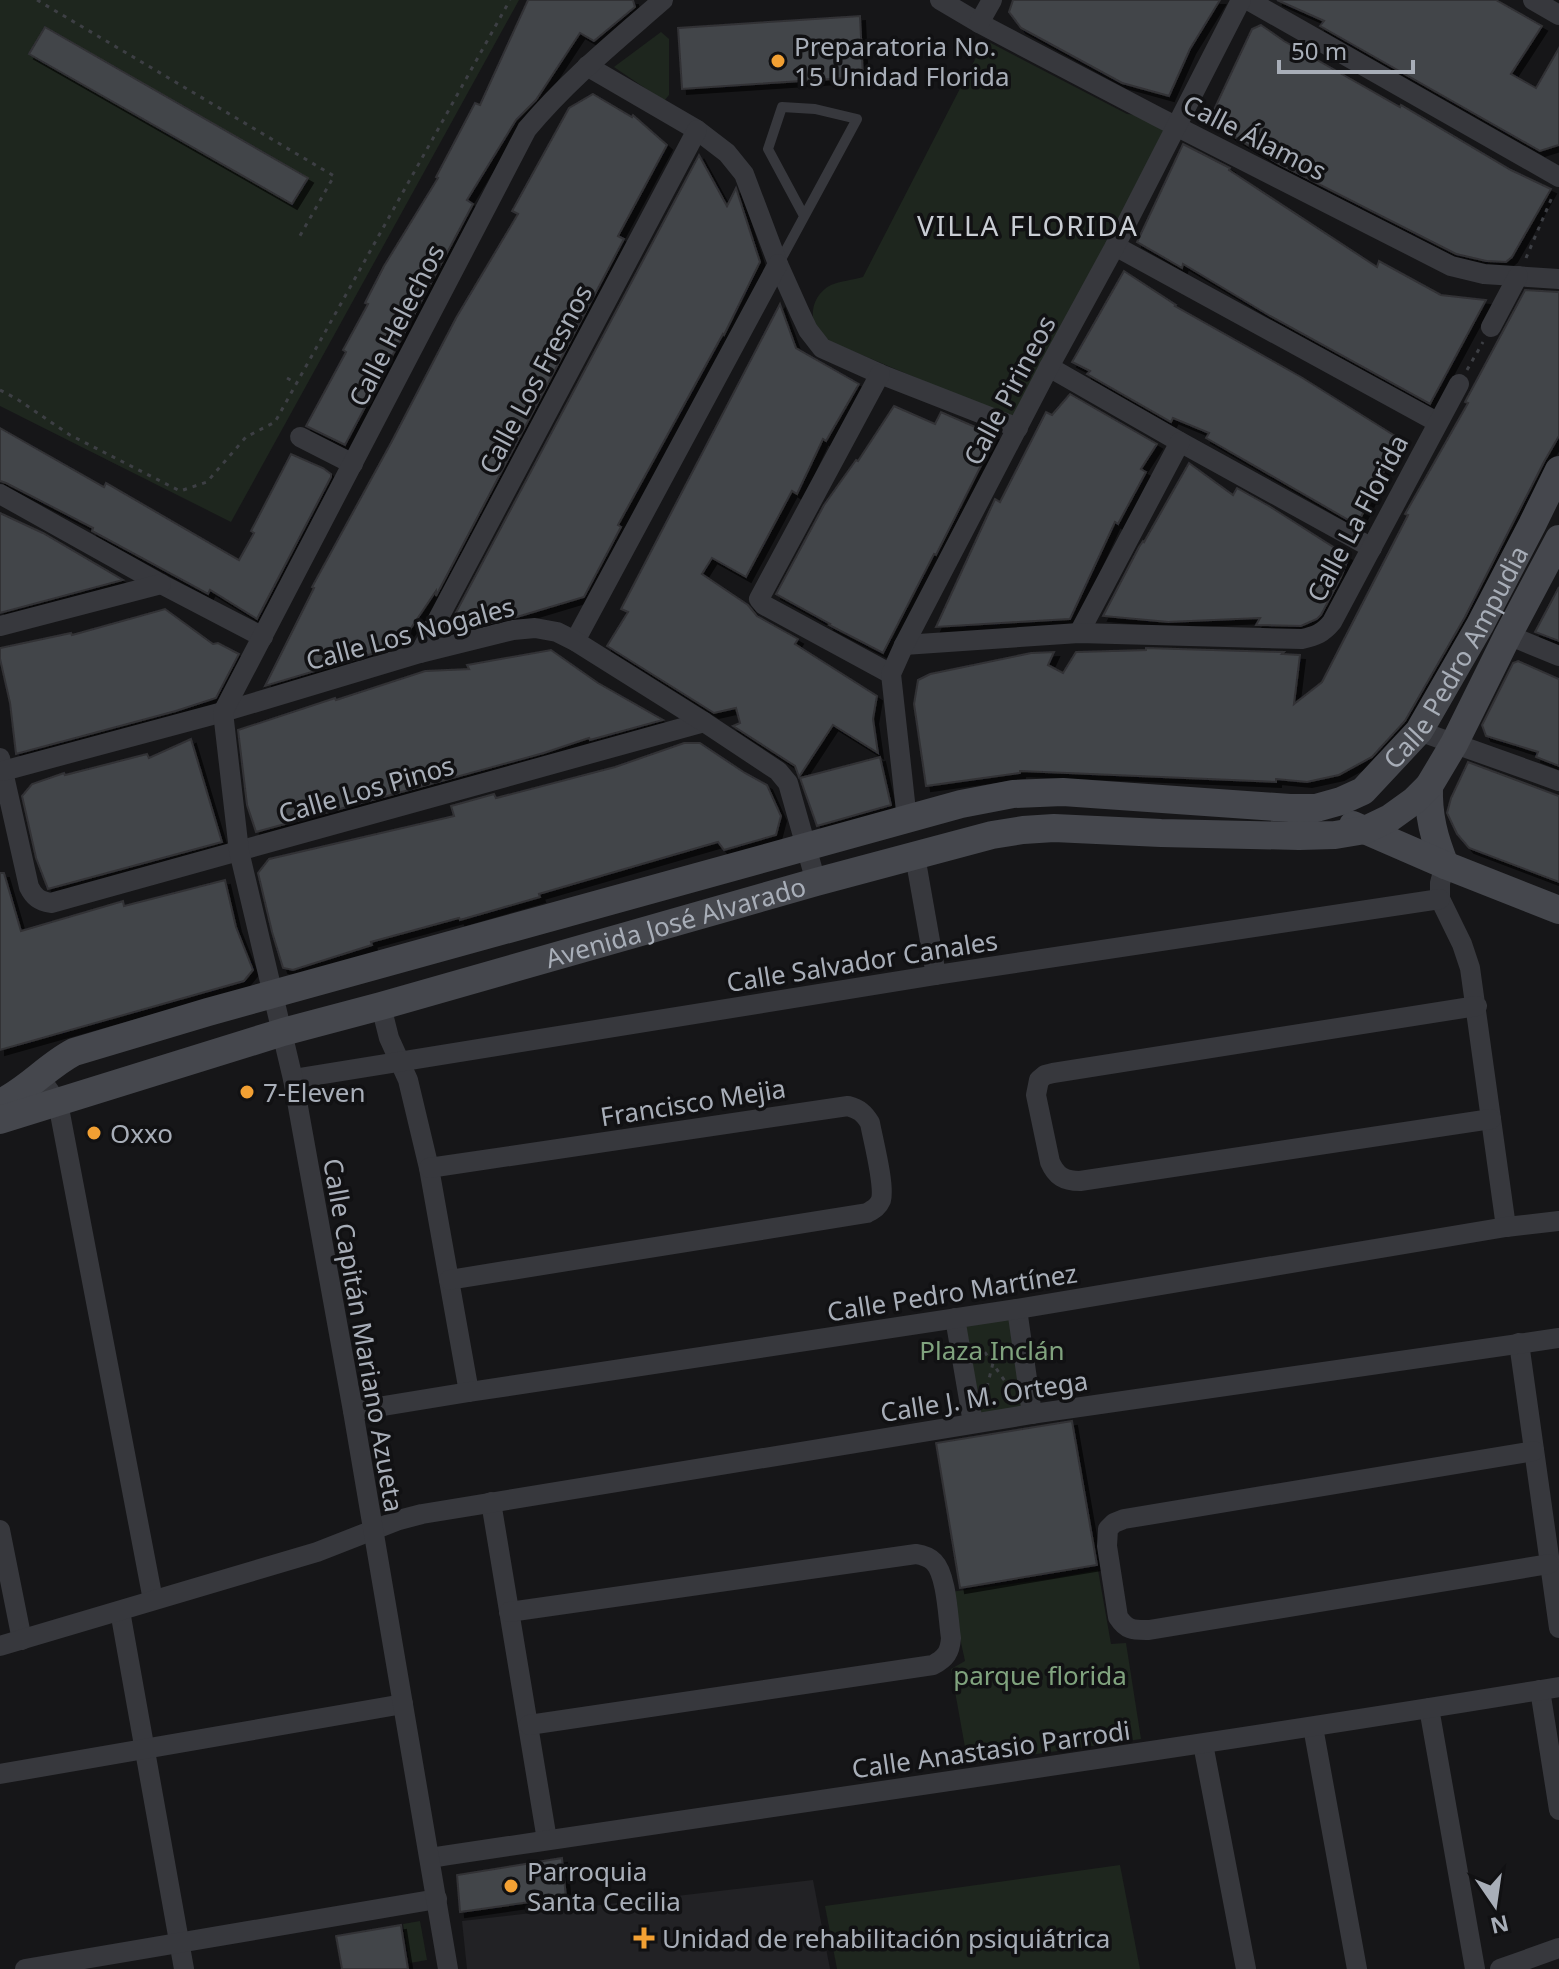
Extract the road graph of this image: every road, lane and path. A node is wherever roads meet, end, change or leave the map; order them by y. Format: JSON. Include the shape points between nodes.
{"nodes":[{"id":1,"x":37,"y":0,"type":"edge"},
{"id":2,"x":510,"y":0,"type":"edge"},
{"id":3,"x":663,"y":0,"type":"edge"},
{"id":4,"x":940,"y":0,"type":"edge"},
{"id":5,"x":992,"y":0,"type":"edge"},
{"id":6,"x":1241,"y":0,"type":"edge"},
{"id":7,"x":1248,"y":0,"type":"edge"},
{"id":8,"x":1533,"y":0,"type":"edge"},
{"id":9,"x":1559,"y":15,"type":"edge"},
{"id":10,"x":979,"y":23,"type":"junction"},
{"id":11,"x":587,"y":66,"type":"junction"},
{"id":12,"x":1176,"y":125,"type":"junction"},
{"id":13,"x":697,"y":130,"type":"junction"},
{"id":14,"x":1556,"y":186,"type":"edge"},
{"id":15,"x":804,"y":216,"type":"junction"},
{"id":16,"x":297,"y":241,"type":"dead end"},
{"id":17,"x":1115,"y":246,"type":"junction"},
{"id":18,"x":778,"y":264,"type":"junction"},
{"id":19,"x":1518,"y":276,"type":"junction"},
{"id":20,"x":1559,"y":279,"type":"edge"},
{"id":21,"x":1491,"y":327,"type":"joint"},
{"id":22,"x":1049,"y":367,"type":"junction"},
{"id":23,"x":880,"y":374,"type":"junction"},
{"id":24,"x":287,"y":378,"type":"dead end"},
{"id":25,"x":296,"y":383,"type":"junction"},
{"id":26,"x":1459,"y":384,"type":"joint"},
{"id":27,"x":0,"y":390,"type":"edge"},
{"id":28,"x":1437,"y":422,"type":"junction"},
{"id":29,"x":1018,"y":428,"type":"junction"},
{"id":30,"x":300,"y":437,"type":"dead end"},
{"id":31,"x":1180,"y":442,"type":"junction"},
{"id":32,"x":353,"y":464,"type":"junction"},
{"id":33,"x":1559,"y":470,"type":"edge"},
{"id":34,"x":0,"y":494,"type":"edge"},
{"id":35,"x":1559,"y":539,"type":"edge"},
{"id":36,"x":1372,"y":548,"type":"junction"},
{"id":37,"x":161,"y":584,"type":"junction"},
{"id":38,"x":0,"y":626,"type":"edge"},
{"id":39,"x":1079,"y":633,"type":"junction"},
{"id":40,"x":1508,"y":635,"type":"junction"},
{"id":41,"x":263,"y":637,"type":"junction"},
{"id":42,"x":575,"y":641,"type":"junction"},
{"id":43,"x":904,"y":645,"type":"junction"},
{"id":44,"x":420,"y":653,"type":"junction"},
{"id":45,"x":1559,"y":656,"type":"edge"},
{"id":46,"x":891,"y":674,"type":"junction"},
{"id":47,"x":223,"y":712,"type":"junction"},
{"id":48,"x":704,"y":722,"type":"junction"},
{"id":49,"x":1419,"y":731,"type":"junction"},
{"id":50,"x":1454,"y":744,"type":"junction"},
{"id":51,"x":1,"y":764,"type":"edge"},
{"id":52,"x":1559,"y":781,"type":"edge"},
{"id":53,"x":1429,"y":786,"type":"junction"},
{"id":54,"x":1316,"y":808,"type":"junction"},
{"id":55,"x":907,"y":820,"type":"junction"},
{"id":56,"x":1365,"y":830,"type":"junction"},
{"id":57,"x":807,"y":847,"type":"junction"},
{"id":58,"x":239,"y":851,"type":"junction"},
{"id":59,"x":915,"y":856,"type":"junction"},
{"id":60,"x":1445,"y":865,"type":"junction"},
{"id":61,"x":816,"y":882,"type":"junction"},
{"id":62,"x":1440,"y":899,"type":"junction"},
{"id":63,"x":1559,"y":910,"type":"edge"},
{"id":64,"x":936,"y":975,"type":"junction"},
{"id":65,"x":273,"y":995,"type":"junction"},
{"id":66,"x":381,"y":1006,"type":"junction"},
{"id":67,"x":1477,"y":1006,"type":"junction"},
{"id":68,"x":283,"y":1032,"type":"junction"},
{"id":69,"x":400,"y":1062,"type":"junction"},
{"id":70,"x":40,"y":1078,"type":"junction"},
{"id":71,"x":293,"y":1079,"type":"junction"},
{"id":72,"x":0,"y":1103,"type":"edge"},
{"id":73,"x":58,"y":1103,"type":"junction"},
{"id":74,"x":1491,"y":1119,"type":"junction"},
{"id":75,"x":0,"y":1120,"type":"edge"},
{"id":76,"x":429,"y":1168,"type":"junction"},
{"id":77,"x":1559,"y":1221,"type":"edge"},
{"id":78,"x":1506,"y":1227,"type":"junction"},
{"id":79,"x":449,"y":1280,"type":"junction"},
{"id":80,"x":1017,"y":1309,"type":"junction"},
{"id":81,"x":955,"y":1318,"type":"junction"},
{"id":82,"x":1559,"y":1338,"type":"edge"},
{"id":83,"x":1002,"y":1341,"type":"dead end"},
{"id":84,"x":1519,"y":1343,"type":"junction"},
{"id":85,"x":993,"y":1363,"type":"junction"},
{"id":86,"x":1010,"y":1387,"type":"dead end"},
{"id":87,"x":986,"y":1389,"type":"dead end"},
{"id":88,"x":469,"y":1392,"type":"junction"},
{"id":89,"x":353,"y":1411,"type":"junction"},
{"id":90,"x":1032,"y":1414,"type":"junction"},
{"id":91,"x":973,"y":1423,"type":"junction"},
{"id":92,"x":1534,"y":1451,"type":"junction"},
{"id":93,"x":491,"y":1502,"type":"junction"},
{"id":94,"x":0,"y":1530,"type":"edge"},
{"id":95,"x":372,"y":1530,"type":"junction"},
{"id":96,"x":1549,"y":1564,"type":"junction"},
{"id":97,"x":153,"y":1600,"type":"junction"},
{"id":98,"x":120,"y":1611,"type":"junction"},
{"id":99,"x":509,"y":1612,"type":"junction"},
{"id":100,"x":1559,"y":1628,"type":"edge"},
{"id":101,"x":22,"y":1640,"type":"junction"},
{"id":102,"x":0,"y":1646,"type":"edge"},
{"id":103,"x":1550,"y":1688,"type":"edge"},
{"id":104,"x":403,"y":1704,"type":"junction"},
{"id":105,"x":1429,"y":1708,"type":"junction"},
{"id":106,"x":529,"y":1725,"type":"junction"},
{"id":107,"x":1313,"y":1727,"type":"junction"},
{"id":108,"x":1203,"y":1744,"type":"junction"},
{"id":109,"x":146,"y":1749,"type":"junction"},
{"id":110,"x":0,"y":1774,"type":"edge"},
{"id":111,"x":1559,"y":1810,"type":"edge"},
{"id":112,"x":547,"y":1840,"type":"junction"},
{"id":113,"x":430,"y":1858,"type":"junction"},
{"id":114,"x":437,"y":1899,"type":"junction"},
{"id":115,"x":180,"y":1943,"type":"junction"},
{"id":116,"x":1559,"y":1948,"type":"edge"},
{"id":117,"x":25,"y":1969,"type":"edge"},
{"id":118,"x":184,"y":1969,"type":"edge"},
{"id":119,"x":448,"y":1969,"type":"edge"},
{"id":120,"x":1246,"y":1969,"type":"edge"},
{"id":121,"x":1357,"y":1969,"type":"edge"},
{"id":122,"x":1475,"y":1969,"type":"edge"},
{"id":123,"x":1500,"y":1969,"type":"edge"}],
"edges":[{"from":1,"to":16,"type":"path","via":[[334,176]]},
{"from":2,"to":25,"type":"path"},
{"from":3,"to":11,"type":"street","name":"Calle Helechos"},
{"from":4,"to":10,"type":"street","name":"Calle Álamos"},
{"from":5,"to":10,"type":"street"},
{"from":6,"to":12,"type":"street","name":"Calle Pirineos"},
{"from":7,"to":14,"type":"street"},
{"from":8,"to":9,"type":"street"},
{"from":10,"to":12,"type":"street","name":"Calle Álamos"},
{"from":11,"to":13,"type":"street"},
{"from":11,"to":32,"type":"street","name":"Calle Helechos","via":[[527,129]]},
{"from":12,"to":17,"type":"street","name":"Calle Pirineos"},
{"from":12,"to":19,"type":"street","name":"Calle Álamos","via":[[1451,266]]},
{"from":13,"to":18,"type":"street","via":[[744,174]]},
{"from":13,"to":44,"type":"street","name":"Calle Los Fresnos"},
{"from":14,"to":19,"type":"path"},
{"from":15,"to":15,"type":"lane","via":[[857,119],[782,107],[768,149]]},
{"from":15,"to":18,"type":"lane"},
{"from":17,"to":22,"type":"street","name":"Calle Pirineos"},
{"from":17,"to":28,"type":"street"},
{"from":18,"to":23,"type":"street","via":[[808,330],[822,348]]},
{"from":18,"to":42,"type":"street"},
{"from":19,"to":20,"type":"street","name":"Calle Álamos"},
{"from":19,"to":21,"type":"street"},
{"from":21,"to":26,"type":"path"},
{"from":22,"to":29,"type":"street","name":"Calle Pirineos"},
{"from":22,"to":31,"type":"street"},
{"from":23,"to":29,"type":"street"},
{"from":23,"to":46,"type":"street","via":[[759,599]]},
{"from":24,"to":25,"type":"path"},
{"from":25,"to":27,"type":"path","via":[[275,422],[246,437],[207,482],[180,491],[70,435]]},
{"from":26,"to":28,"type":"street","name":"Calle La Florida"},
{"from":28,"to":36,"type":"street","name":"Calle La Florida"},
{"from":29,"to":43,"type":"street","name":"Calle Pirineos"},
{"from":30,"to":32,"type":"street"},
{"from":31,"to":36,"type":"street"},
{"from":31,"to":39,"type":"street"},
{"from":32,"to":41,"type":"street","name":"Calle Helechos"},
{"from":33,"to":49,"type":"street","name":"Calle Pedro Ampudia"},
{"from":34,"to":37,"type":"street"},
{"from":35,"to":40,"type":"street","name":"Calle Pedro Ampudia"},
{"from":36,"to":39,"type":"street","name":"Calle La Florida","via":[[1332,622],[1314,637]]},
{"from":37,"to":38,"type":"street"},
{"from":37,"to":41,"type":"street"},
{"from":39,"to":43,"type":"street","name":"Calle La Florida"},
{"from":40,"to":45,"type":"street"},
{"from":40,"to":50,"type":"street","name":"Calle Pedro Ampudia"},
{"from":41,"to":47,"type":"street","name":"Calle Helechos"},
{"from":42,"to":44,"type":"street","name":"Calle Los Nogales","via":[[535,628]]},
{"from":42,"to":48,"type":"street","name":"Calle Los Nogales"},
{"from":43,"to":46,"type":"street","name":"Calle Pirineos"},
{"from":44,"to":47,"type":"street","name":"Calle Los Nogales"},
{"from":46,"to":55,"type":"street"},
{"from":47,"to":51,"type":"street","name":"Calle Los Nogales"},
{"from":47,"to":58,"type":"street","name":"Calle Capitán Mariano Azueta"},
{"from":48,"to":57,"type":"street","name":"Calle Los Nogales","via":[[788,783]]},
{"from":48,"to":58,"type":"street","name":"Calle Los Pinos"},
{"from":49,"to":50,"type":"street"},
{"from":49,"to":54,"type":"street","name":"Calle Pedro Ampudia","via":[[1363,791]]},
{"from":50,"to":52,"type":"street"},
{"from":50,"to":53,"type":"street","name":"Calle Pedro Ampudia"},
{"from":51,"to":58,"type":"street","name":"Calle Los Pinos","via":[[29,887],[41,901],[51,903]]},
{"from":53,"to":56,"type":"street","name":"Calle Pedro Ampudia","via":[[1390,818]]},
{"from":53,"to":60,"type":"street","via":[[1430,822]]},
{"from":54,"to":55,"type":"street","name":"Avenida José Alvarado","via":[[1031,792]]},
{"from":54,"to":56,"type":"street"},
{"from":55,"to":57,"type":"street","name":"Avenida José Alvarado"},
{"from":56,"to":59,"type":"street","name":"Avenida José Alvarado","via":[[1299,836],[1054,828],[992,835]]},
{"from":56,"to":60,"type":"street"},
{"from":57,"to":61,"type":"street","name":"Calle Los Nogales"},
{"from":57,"to":65,"type":"street","name":"Avenida José Alvarado"},
{"from":58,"to":65,"type":"street","name":"Calle Capitán Mariano Azueta"},
{"from":59,"to":61,"type":"street","name":"Avenida José Alvarado"},
{"from":59,"to":64,"type":"street"},
{"from":60,"to":62,"type":"street"},
{"from":60,"to":63,"type":"street"},
{"from":61,"to":66,"type":"street","name":"Avenida José Alvarado"},
{"from":62,"to":64,"type":"street","name":"Calle Salvador Canales"},
{"from":62,"to":67,"type":"street","via":[[1466,956]]},
{"from":64,"to":69,"type":"street","name":"Calle Salvador Canales"},
{"from":65,"to":68,"type":"street","name":"Calle Capitán Mariano Azueta"},
{"from":65,"to":70,"type":"street","name":"Avenida José Alvarado","via":[[74,1052]]},
{"from":66,"to":68,"type":"street","name":"Avenida José Alvarado"},
{"from":66,"to":69,"type":"street"},
{"from":67,"to":74,"type":"street"},
{"from":67,"to":74,"type":"street","via":[[1053,1073],[1039,1080],[1036,1095],[1053,1170],[1069,1181]]},
{"from":68,"to":71,"type":"street","name":"Calle Capitán Mariano Azueta"},
{"from":68,"to":73,"type":"street","name":"Avenida José Alvarado"},
{"from":69,"to":71,"type":"street","name":"Calle Salvador Canales"},
{"from":69,"to":76,"type":"street"},
{"from":70,"to":72,"type":"street","name":"Avenida José Alvarado"},
{"from":70,"to":73,"type":"street"},
{"from":71,"to":89,"type":"street","name":"Calle Capitán Mariano Azueta"},
{"from":73,"to":75,"type":"street","name":"Avenida José Alvarado"},
{"from":73,"to":97,"type":"street"},
{"from":74,"to":78,"type":"street"},
{"from":76,"to":79,"type":"street"},
{"from":76,"to":79,"type":"street","name":"Francisco Mejia","via":[[848,1106],[870,1123],[882,1188],[880,1203],[867,1213]]},
{"from":77,"to":78,"type":"street","name":"Calle Pedro Martínez"},
{"from":78,"to":80,"type":"street","name":"Calle Pedro Martínez"},
{"from":79,"to":88,"type":"street"},
{"from":80,"to":81,"type":"street","name":"Calle Pedro Martínez"},
{"from":80,"to":90,"type":"street"},
{"from":81,"to":85,"type":"path"},
{"from":81,"to":88,"type":"street","name":"Calle Pedro Martínez"},
{"from":81,"to":91,"type":"street"},
{"from":82,"to":84,"type":"street","name":"Calle J. M. Ortega"},
{"from":83,"to":85,"type":"path"},
{"from":84,"to":90,"type":"street","name":"Calle J. M. Ortega"},
{"from":84,"to":92,"type":"street"},
{"from":85,"to":86,"type":"path"},
{"from":85,"to":87,"type":"path"},
{"from":88,"to":89,"type":"street","name":"Calle Pedro Martínez"},
{"from":89,"to":95,"type":"street","name":"Calle Capitán Mariano Azueta"},
{"from":90,"to":91,"type":"street","name":"Calle J. M. Ortega"},
{"from":91,"to":93,"type":"street","name":"Calle J. M. Ortega"},
{"from":92,"to":96,"type":"street"},
{"from":92,"to":96,"type":"street","via":[[1124,1519],[1108,1529],[1107,1546],[1118,1617],[1136,1630]]},
{"from":93,"to":95,"type":"street","name":"Calle J. M. Ortega","via":[[422,1514]]},
{"from":93,"to":99,"type":"street"},
{"from":94,"to":101,"type":"street"},
{"from":95,"to":97,"type":"street","name":"Calle J. M. Ortega","via":[[317,1552]]},
{"from":95,"to":104,"type":"street","name":"Calle Capitán Mariano Azueta"},
{"from":96,"to":100,"type":"street"},
{"from":97,"to":98,"type":"street","name":"Calle J. M. Ortega"},
{"from":98,"to":101,"type":"street","name":"Calle J. M. Ortega"},
{"from":98,"to":109,"type":"street"},
{"from":99,"to":106,"type":"street"},
{"from":99,"to":106,"type":"street","via":[[916,1554],[934,1562],[942,1577],[951,1638],[948,1653],[933,1665]]},
{"from":101,"to":102,"type":"street","name":"Calle J. M. Ortega"},
{"from":103,"to":105,"type":"street","name":"Calle Anastasio Parrodi"},
{"from":103,"to":111,"type":"street"},
{"from":104,"to":109,"type":"street"},
{"from":104,"to":113,"type":"street","name":"Calle Capitán Mariano Azueta"},
{"from":105,"to":107,"type":"street","name":"Calle Anastasio Parrodi"},
{"from":105,"to":122,"type":"street"},
{"from":106,"to":112,"type":"street"},
{"from":107,"to":108,"type":"street","name":"Calle Anastasio Parrodi"},
{"from":107,"to":121,"type":"street"},
{"from":108,"to":112,"type":"street","name":"Calle Anastasio Parrodi"},
{"from":108,"to":120,"type":"street"},
{"from":109,"to":110,"type":"street"},
{"from":109,"to":115,"type":"street"},
{"from":112,"to":113,"type":"street","name":"Calle Anastasio Parrodi"},
{"from":113,"to":114,"type":"street","name":"Calle Capitán Mariano Azueta"},
{"from":114,"to":115,"type":"street"},
{"from":114,"to":119,"type":"street","name":"Calle Capitán Mariano Azueta"},
{"from":115,"to":117,"type":"street"},
{"from":115,"to":118,"type":"street"},
{"from":116,"to":123,"type":"street"}]}
